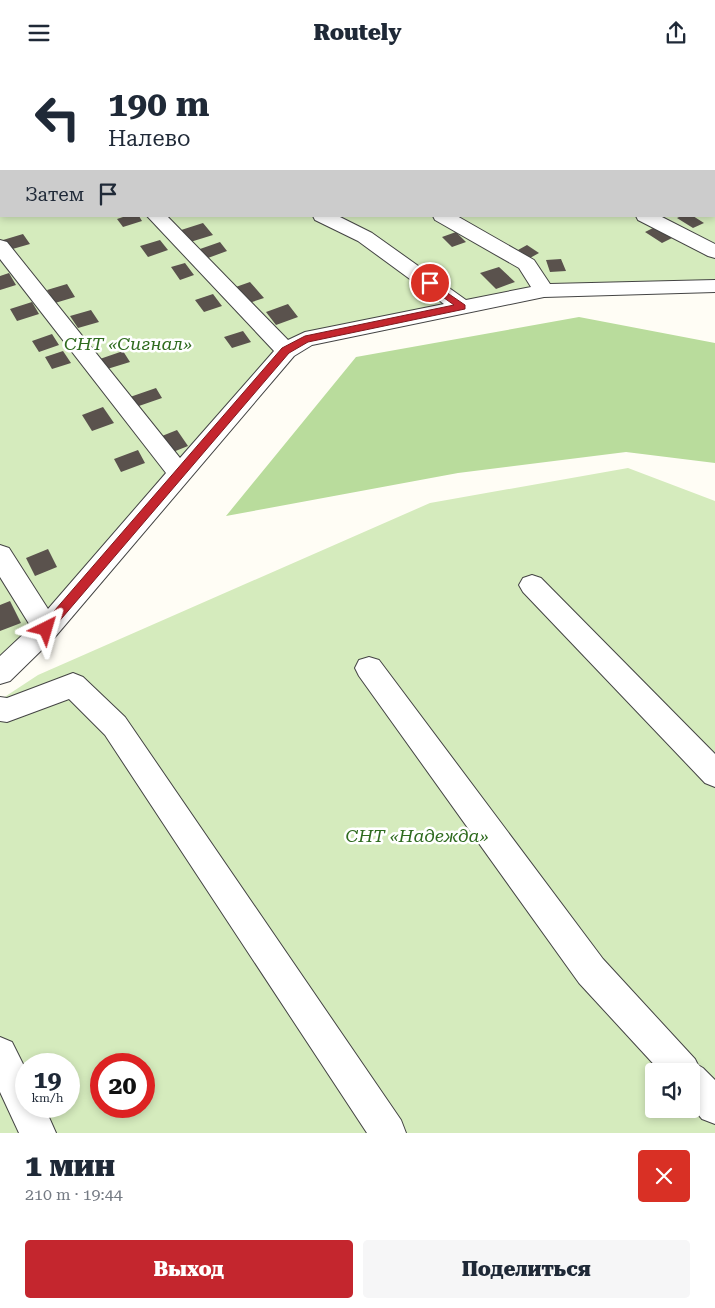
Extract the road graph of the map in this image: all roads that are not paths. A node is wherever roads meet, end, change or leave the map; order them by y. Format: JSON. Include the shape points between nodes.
{"nodes":[{"id":1,"x":157,"y":217,"type":"edge"},
{"id":2,"x":324,"y":217,"type":"edge"},
{"id":3,"x":444,"y":217,"type":"edge"},
{"id":4,"x":647,"y":217,"type":"edge"},
{"id":5,"x":0,"y":246,"type":"edge"},
{"id":6,"x":715,"y":252,"type":"edge"},
{"id":7,"x":715,"y":286,"type":"edge"},
{"id":8,"x":544,"y":291,"type":"junction"},
{"id":9,"x":462,"y":307,"type":"junction"},
{"id":10,"x":286,"y":351,"type":"junction"},
{"id":11,"x":180,"y":474,"type":"junction"},
{"id":12,"x":0,"y":555,"type":"edge"},
{"id":13,"x":532,"y":585,"type":"dead end"},
{"id":14,"x":46,"y":629,"type":"junction"},
{"id":15,"x":369,"y":668,"type":"dead end"},
{"id":16,"x":0,"y":673,"type":"edge"},
{"id":17,"x":0,"y":709,"type":"edge"},
{"id":18,"x":715,"y":774,"type":"edge"},
{"id":19,"x":0,"y":1054,"type":"edge"},
{"id":20,"x":676,"y":1063,"type":"edge"},
{"id":21,"x":700,"y":1090,"type":"edge"},
{"id":22,"x":715,"y":1106,"type":"edge"},
{"id":23,"x":38,"y":1133,"type":"edge"},
{"id":24,"x":388,"y":1133,"type":"edge"}],
"edges":[{"from":1,"to":10,"type":"lane"},
{"from":2,"to":9,"type":"lane","via":[[365,237]]},
{"from":3,"to":8,"type":"lane","via":[[527,264]]},
{"from":4,"to":6,"type":"lane"},
{"from":5,"to":11,"type":"lane"},
{"from":7,"to":8,"type":"lane"},
{"from":8,"to":9,"type":"lane"},
{"from":9,"to":10,"type":"lane","via":[[305,339]]},
{"from":10,"to":11,"type":"lane"},
{"from":11,"to":14,"type":"lane"},
{"from":12,"to":14,"type":"lane"},
{"from":13,"to":18,"type":"lane"},
{"from":14,"to":16,"type":"lane"},
{"from":15,"to":20,"type":"lane","via":[[591,971]]},
{"from":17,"to":24,"type":"lane","via":[[7,710],[73,685],[115,726]]},
{"from":19,"to":23,"type":"lane"},
{"from":21,"to":22,"type":"lane"}]}
